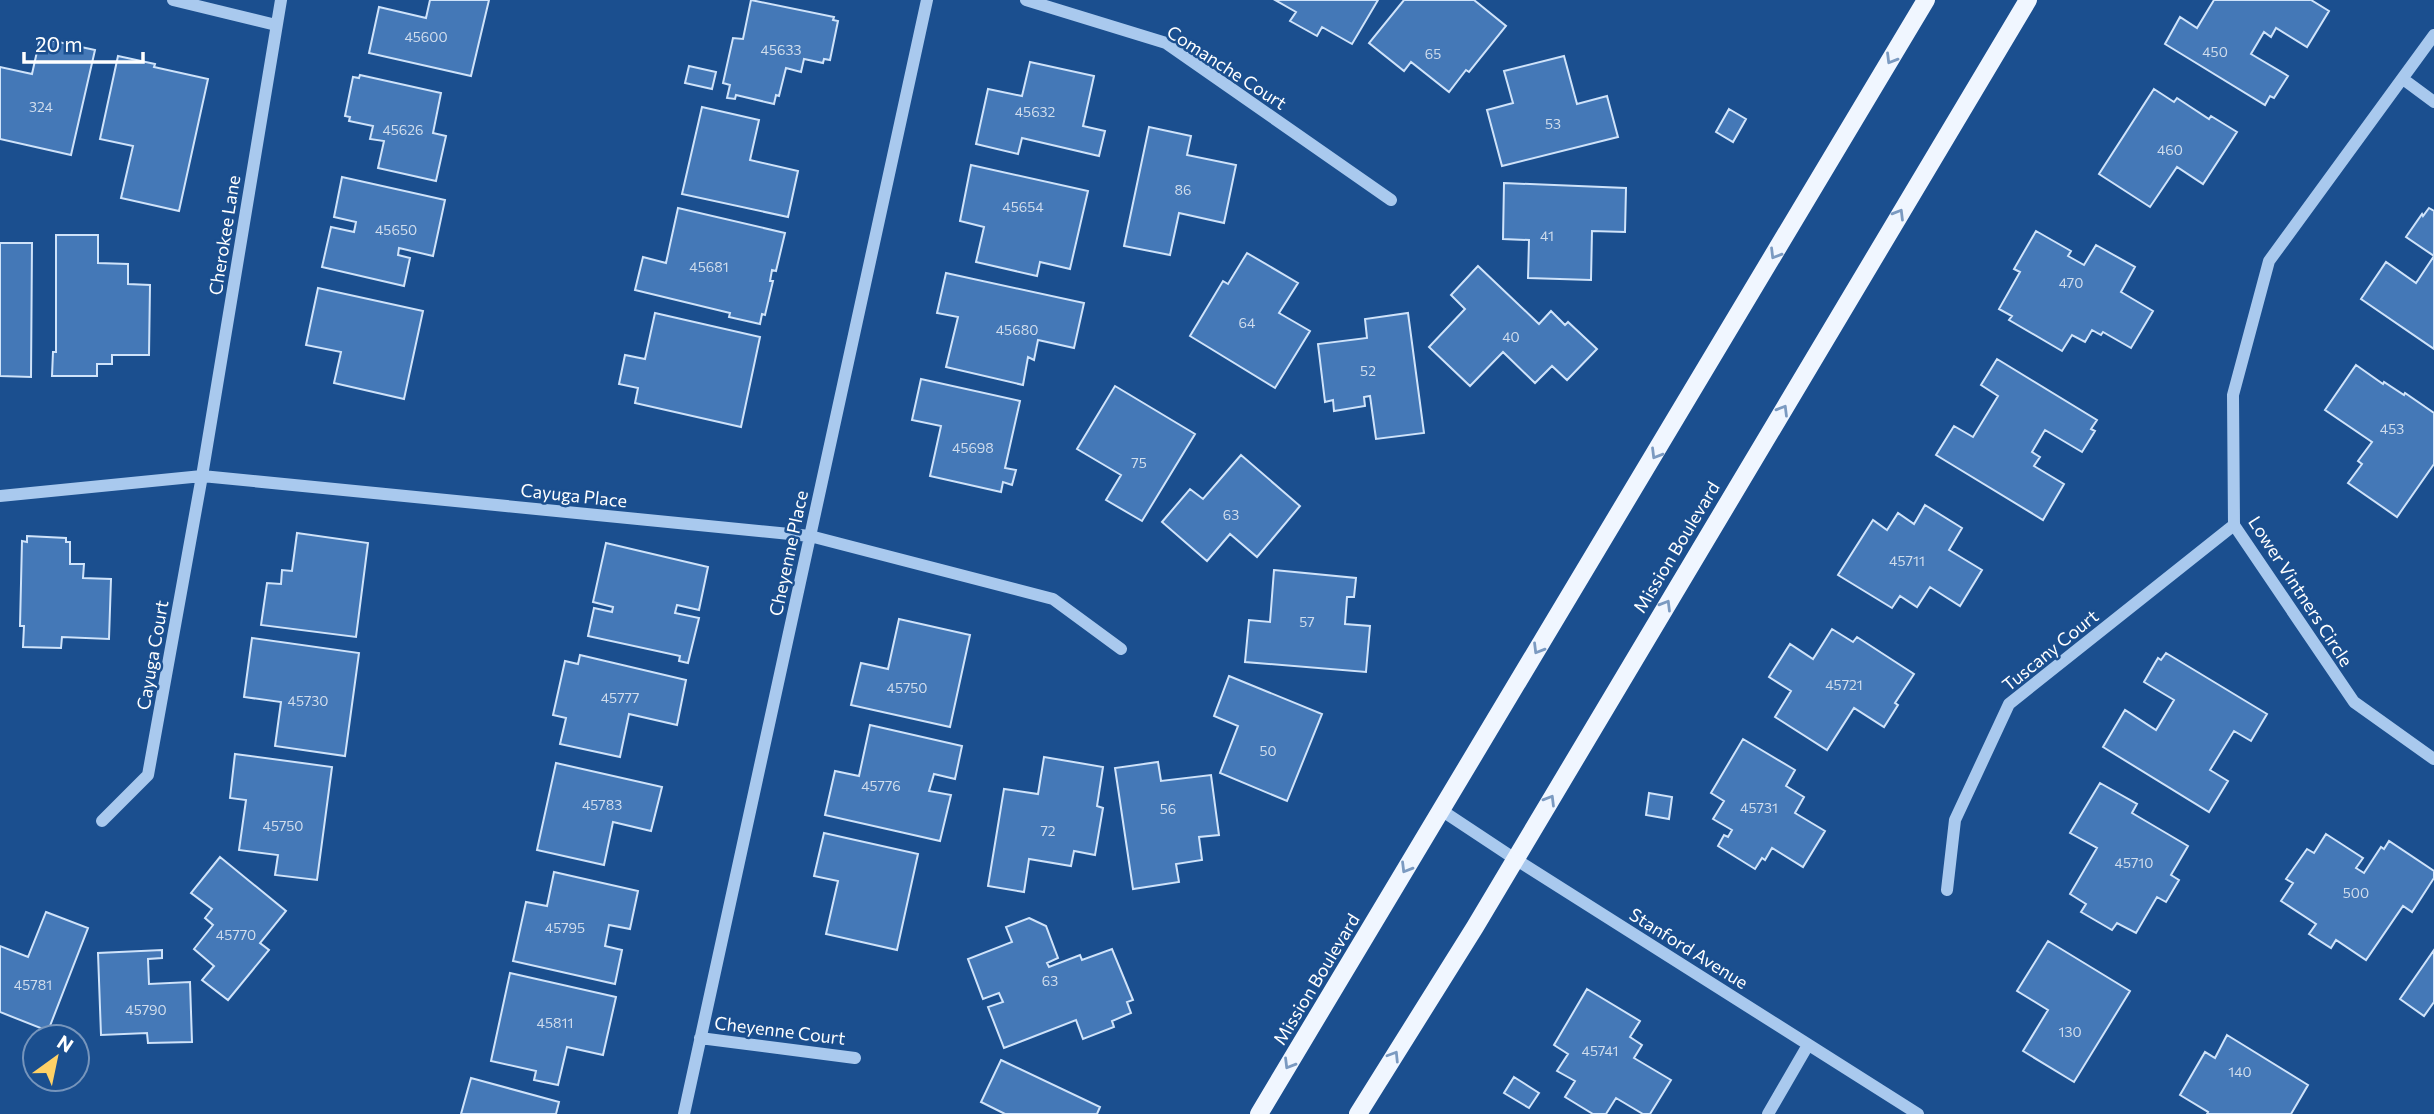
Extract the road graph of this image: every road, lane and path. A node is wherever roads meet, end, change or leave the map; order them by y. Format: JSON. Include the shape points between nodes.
{"nodes":[{"id":1,"x":173,"y":0,"type":"edge"},
{"id":2,"x":281,"y":0,"type":"edge"},
{"id":3,"x":927,"y":0,"type":"edge"},
{"id":4,"x":1026,"y":0,"type":"edge"},
{"id":5,"x":1926,"y":0,"type":"edge"},
{"id":6,"x":2028,"y":0,"type":"edge"},
{"id":7,"x":276,"y":25,"type":"junction"},
{"id":8,"x":2434,"y":35,"type":"edge"},
{"id":9,"x":2403,"y":79,"type":"junction"},
{"id":10,"x":2434,"y":102,"type":"edge"},
{"id":11,"x":1391,"y":200,"type":"dead end"},
{"id":12,"x":202,"y":476,"type":"junction"},
{"id":13,"x":0,"y":496,"type":"edge"},
{"id":14,"x":2234,"y":525,"type":"junction"},
{"id":15,"x":810,"y":536,"type":"junction"},
{"id":16,"x":1121,"y":649,"type":"dead end"},
{"id":17,"x":2434,"y":759,"type":"edge"},
{"id":18,"x":1441,"y":810,"type":"junction"},
{"id":19,"x":102,"y":821,"type":"dead end"},
{"id":20,"x":1515,"y":859,"type":"junction"},
{"id":21,"x":1947,"y":890,"type":"dead end"},
{"id":22,"x":700,"y":1038,"type":"junction"},
{"id":23,"x":1808,"y":1045,"type":"junction"},
{"id":24,"x":855,"y":1058,"type":"dead end"},
{"id":25,"x":684,"y":1114,"type":"edge"},
{"id":26,"x":1259,"y":1114,"type":"edge"},
{"id":27,"x":1358,"y":1114,"type":"edge"},
{"id":28,"x":1768,"y":1114,"type":"edge"},
{"id":29,"x":1918,"y":1114,"type":"edge"}],
"edges":[{"from":1,"to":7,"type":"street"},
{"from":2,"to":7,"type":"street","name":"Cherokee Lane"},
{"from":3,"to":15,"type":"street","name":"Cheyenne Place"},
{"from":4,"to":11,"type":"street","name":"Comanche Court","via":[[1166,43]]},
{"from":5,"to":18,"type":"main road","name":"Mission Boulevard","one_way":true},
{"from":20,"to":6,"type":"main road","name":"Mission Boulevard","one_way":true},
{"from":7,"to":12,"type":"street","name":"Cherokee Lane"},
{"from":8,"to":9,"type":"street","name":"Lower Vintners Circle"},
{"from":9,"to":10,"type":"street"},
{"from":9,"to":14,"type":"street","name":"Lower Vintners Circle","via":[[2269,261],[2233,395]]},
{"from":12,"to":13,"type":"street","name":"Cayuga Place"},
{"from":12,"to":15,"type":"street","name":"Cayuga Place"},
{"from":12,"to":19,"type":"street","name":"Cayuga Court","via":[[148,775]]},
{"from":14,"to":17,"type":"street","name":"Lower Vintners Circle","via":[[2354,702]]},
{"from":14,"to":21,"type":"street","name":"Tuscany Court","via":[[2009,704],[1955,820]]},
{"from":15,"to":16,"type":"street","name":"Cayuga Place","via":[[1053,599]]},
{"from":15,"to":22,"type":"street","name":"Cheyenne Place"},
{"from":18,"to":20,"type":"street","name":"Stanford Avenue"},
{"from":18,"to":26,"type":"main road","name":"Mission Boulevard","one_way":true},
{"from":20,"to":23,"type":"street","name":"Stanford Avenue"},
{"from":27,"to":20,"type":"main road","name":"Mission Boulevard","one_way":true},
{"from":22,"to":24,"type":"street","name":"Cheyenne Court"},
{"from":22,"to":25,"type":"street","name":"Cheyenne Place"},
{"from":23,"to":28,"type":"street"},
{"from":23,"to":29,"type":"street","name":"Stanford Avenue"}]}
